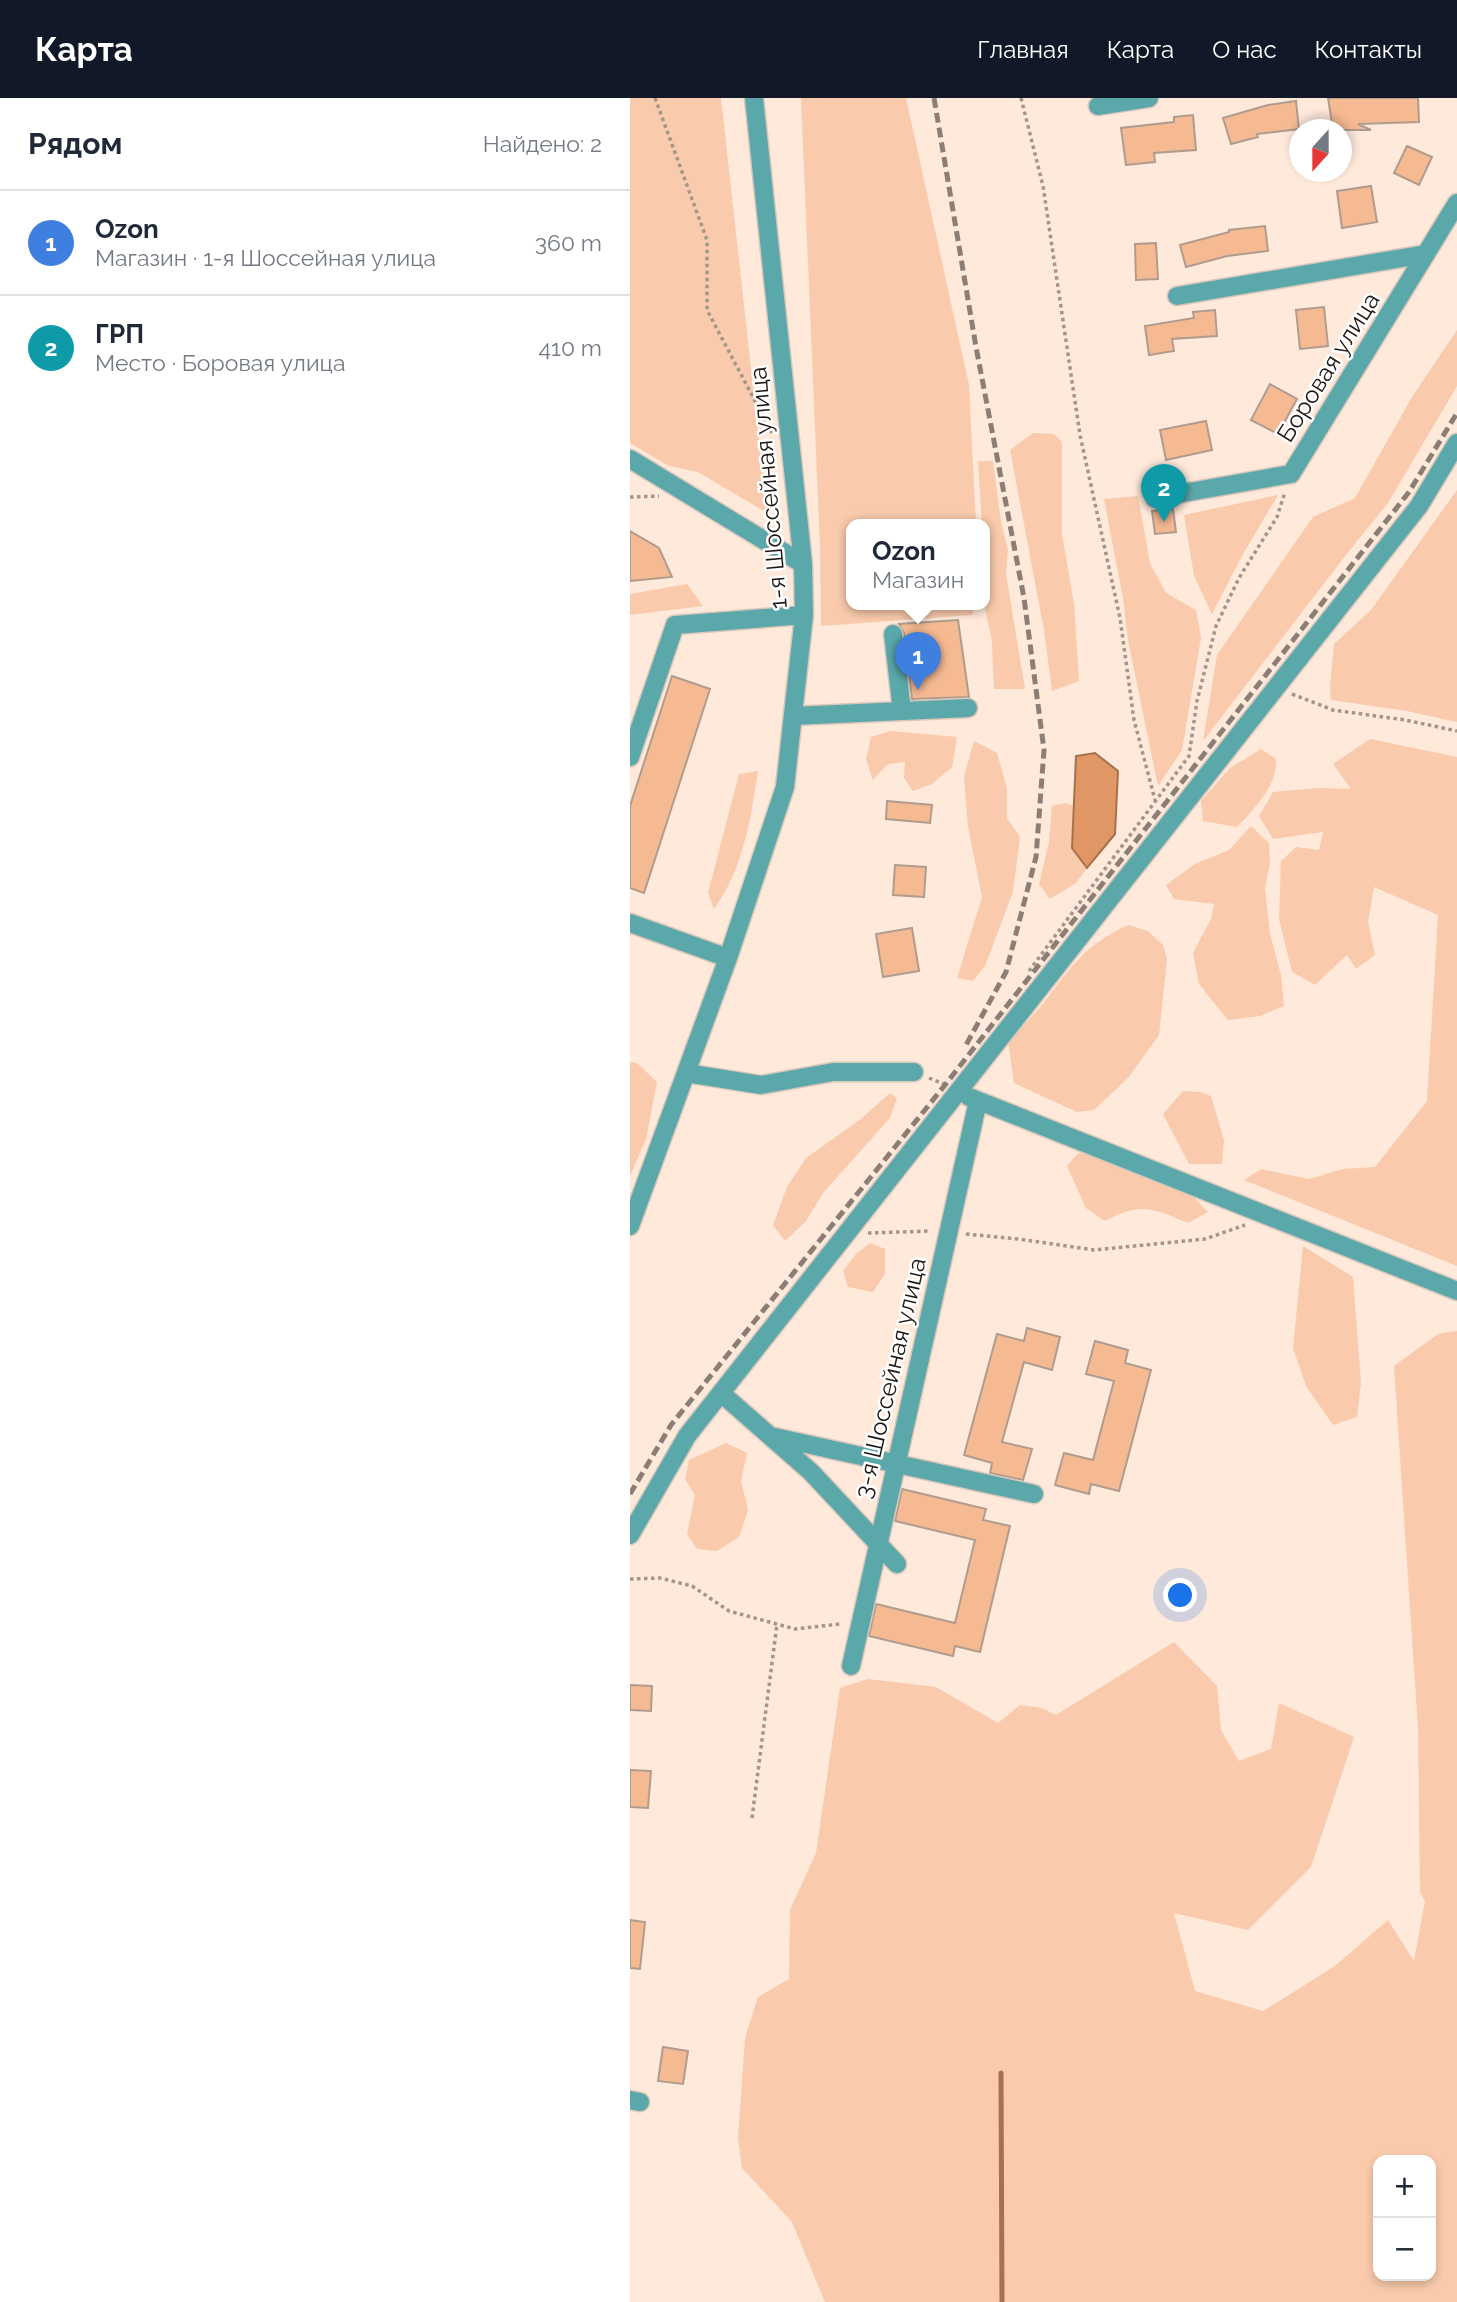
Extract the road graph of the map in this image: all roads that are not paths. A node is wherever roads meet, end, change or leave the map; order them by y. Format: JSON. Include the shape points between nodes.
{"nodes":[{"id":1,"x":754,"y":98,"type":"edge"},
{"id":2,"x":1149,"y":98,"type":"edge"},
{"id":3,"x":1098,"y":106,"type":"dead end"},
{"id":4,"x":1457,"y":203,"type":"edge"},
{"id":5,"x":1426,"y":254,"type":"junction"},
{"id":6,"x":1177,"y":296,"type":"dead end"},
{"id":7,"x":1457,"y":443,"type":"edge"},
{"id":8,"x":630,"y":459,"type":"edge"},
{"id":9,"x":1155,"y":498,"type":"dead end"},
{"id":10,"x":803,"y":564,"type":"junction"},
{"id":11,"x":804,"y":615,"type":"junction"},
{"id":12,"x":892,"y":634,"type":"dead end"},
{"id":13,"x":968,"y":708,"type":"dead end"},
{"id":14,"x":902,"y":711,"type":"junction"},
{"id":15,"x":793,"y":716,"type":"junction"},
{"id":16,"x":630,"y":757,"type":"edge"},
{"id":17,"x":630,"y":923,"type":"edge"},
{"id":18,"x":728,"y":958,"type":"junction"},
{"id":19,"x":914,"y":1072,"type":"road end"},
{"id":20,"x":686,"y":1073,"type":"junction"},
{"id":21,"x":959,"y":1093,"type":"junction"},
{"id":22,"x":978,"y":1101,"type":"junction"},
{"id":23,"x":630,"y":1226,"type":"edge"},
{"id":24,"x":1457,"y":1290,"type":"edge"},
{"id":25,"x":721,"y":1393,"type":"junction"},
{"id":26,"x":769,"y":1436,"type":"junction"},
{"id":27,"x":896,"y":1463,"type":"junction"},
{"id":28,"x":1034,"y":1494,"type":"dead end"},
{"id":29,"x":630,"y":1535,"type":"edge"},
{"id":30,"x":878,"y":1544,"type":"junction"},
{"id":31,"x":897,"y":1564,"type":"dead end"},
{"id":32,"x":850,"y":1666,"type":"dead end"}],
"edges":[{"from":1,"to":10,"type":"street","name":"1-я Шоссейная улица"},
{"from":2,"to":3,"type":"street"},
{"from":4,"to":5,"type":"street","name":"Боровая улица"},
{"from":5,"to":6,"type":"street"},
{"from":5,"to":9,"type":"street","name":"Боровая улица","via":[[1291,474]]},
{"from":7,"to":21,"type":"street","via":[[1419,506]]},
{"from":8,"to":10,"type":"street"},
{"from":10,"to":11,"type":"street","name":"1-я Шоссейная улица"},
{"from":11,"to":15,"type":"street","name":"1-я Шоссейная улица"},
{"from":11,"to":16,"type":"street","via":[[675,625]]},
{"from":12,"to":14,"type":"street"},
{"from":13,"to":14,"type":"street"},
{"from":14,"to":15,"type":"street"},
{"from":15,"to":18,"type":"street","name":"1-я Шоссейная улица","via":[[785,787]]},
{"from":17,"to":18,"type":"street"},
{"from":18,"to":20,"type":"street","name":"1-я Шоссейная улица"},
{"from":19,"to":20,"type":"street","via":[[833,1072],[761,1085]]},
{"from":20,"to":23,"type":"street","name":"1-я Шоссейная улица"},
{"from":21,"to":22,"type":"street"},
{"from":21,"to":25,"type":"street"},
{"from":22,"to":24,"type":"street"},
{"from":22,"to":27,"type":"street","name":"3-я Шоссейная улица"},
{"from":25,"to":26,"type":"street"},
{"from":25,"to":29,"type":"street","via":[[687,1436]]},
{"from":26,"to":27,"type":"street"},
{"from":26,"to":30,"type":"street","via":[[811,1472]]},
{"from":27,"to":28,"type":"street"},
{"from":27,"to":30,"type":"street","name":"3-я Шоссейная улица"},
{"from":30,"to":31,"type":"street"},
{"from":30,"to":32,"type":"street","name":"3-я Шоссейная улица"}]}
